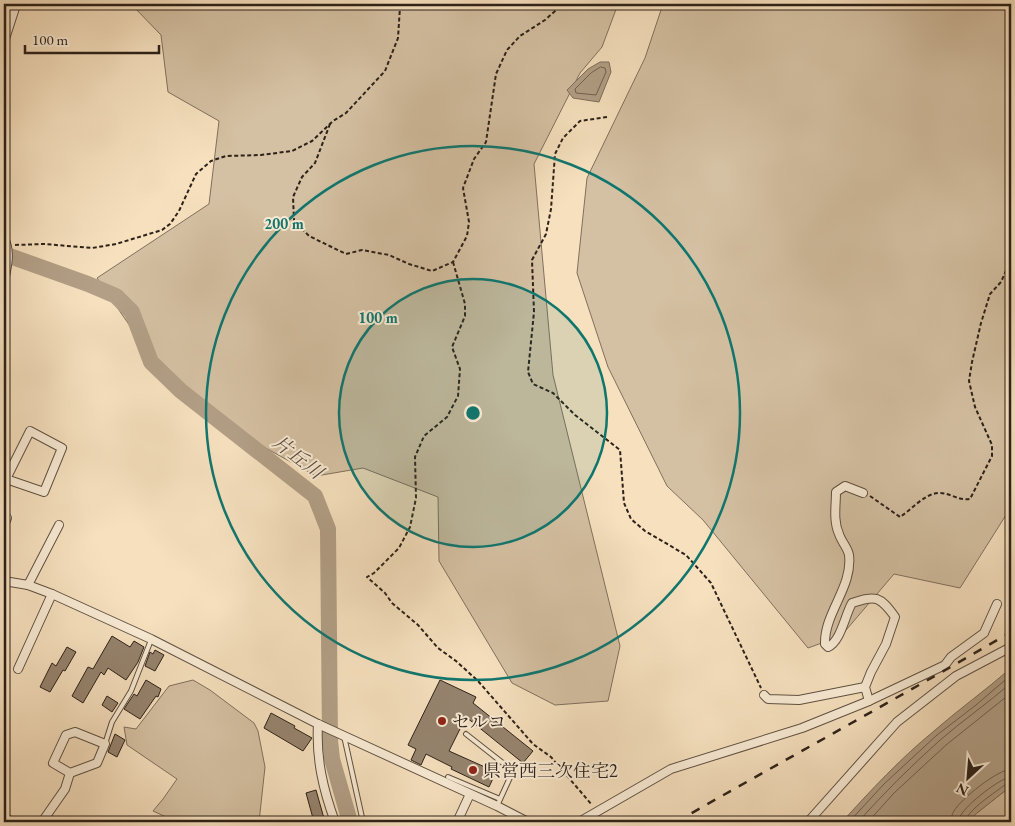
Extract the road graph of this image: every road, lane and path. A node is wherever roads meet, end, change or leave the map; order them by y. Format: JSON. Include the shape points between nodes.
{"nodes":[{"id":1,"x":14,"y":4,"type":"edge"},
{"id":2,"x":399,"y":4,"type":"edge"},
{"id":3,"x":563,"y":4,"type":"edge"},
{"id":4,"x":4,"y":42,"type":"edge"},
{"id":5,"x":607,"y":117,"type":"dead end"},
{"id":6,"x":330,"y":124,"type":"junction"},
{"id":7,"x":6,"y":244,"type":"edge"},
{"id":8,"x":1011,"y":259,"type":"edge"},
{"id":9,"x":453,"y":262,"type":"junction"},
{"id":10,"x":4,"y":282,"type":"edge"},
{"id":11,"x":5,"y":478,"type":"edge"},
{"id":12,"x":863,"y":492,"type":"joint"},
{"id":13,"x":59,"y":525,"type":"dead end"},
{"id":14,"x":4,"y":581,"type":"edge"},
{"id":15,"x":28,"y":585,"type":"junction"},
{"id":16,"x":52,"y":594,"type":"junction"},
{"id":17,"x":996,"y":604,"type":"dead end"},
{"id":18,"x":151,"y":640,"type":"junction"},
{"id":19,"x":1011,"y":647,"type":"edge"},
{"id":20,"x":945,"y":665,"type":"junction"},
{"id":21,"x":18,"y":669,"type":"dead end"},
{"id":22,"x":956,"y":676,"type":"junction"},
{"id":23,"x":865,"y":687,"type":"junction"},
{"id":24,"x":764,"y":694,"type":"joint"},
{"id":25,"x":869,"y":700,"type":"junction"},
{"id":26,"x":321,"y":725,"type":"junction"},
{"id":27,"x":342,"y":734,"type":"junction"},
{"id":28,"x":466,"y":734,"type":"dead end"},
{"id":29,"x":105,"y":744,"type":"junction"},
{"id":30,"x":70,"y":773,"type":"junction"},
{"id":31,"x":448,"y":777,"type":"dead end"},
{"id":32,"x":470,"y":794,"type":"junction"},
{"id":33,"x":498,"y":803,"type":"junction"},
{"id":34,"x":598,"y":811,"type":"junction"},
{"id":35,"x":4,"y":817,"type":"edge"},
{"id":36,"x":586,"y":821,"type":"edge"},
{"id":37,"x":12,"y":822,"type":"edge"},
{"id":38,"x":42,"y":822,"type":"edge"},
{"id":39,"x":335,"y":822,"type":"edge"},
{"id":40,"x":363,"y":822,"type":"edge"},
{"id":41,"x":457,"y":822,"type":"edge"},
{"id":42,"x":528,"y":822,"type":"edge"},
{"id":43,"x":808,"y":822,"type":"edge"}],
"edges":[{"from":1,"to":4,"type":"street"},
{"from":2,"to":6,"type":"path","via":[[398,38],[385,72]]},
{"from":3,"to":9,"type":"path","via":[[520,36],[507,50],[496,74],[486,142],[474,159],[463,188],[468,236]]},
{"from":5,"to":24,"type":"path","via":[[580,122],[563,138],[555,154],[546,234],[532,260],[534,312],[528,372],[533,384],[553,393],[575,415],[620,450],[624,502],[631,519],[686,555],[711,583]]},
{"from":6,"to":7,"type":"path","via":[[312,141],[292,151],[226,156],[211,161],[196,174],[179,210],[162,230],[92,248]]},
{"from":6,"to":9,"type":"path","via":[[315,163],[302,177],[292,197],[294,220],[309,236],[346,254],[362,250],[432,271]]},
{"from":7,"to":10,"type":"street"},
{"from":8,"to":12,"type":"path","via":[[1001,282],[990,294],[972,362],[969,381],[975,407],[992,445],[992,456],[970,499],[939,493],[926,497],[900,517]]},
{"from":9,"to":34,"type":"path","via":[[465,304],[465,316],[452,347],[460,368],[458,396],[447,417],[424,436],[416,457],[416,498],[410,527],[399,548],[367,577],[438,648],[478,681]]},
{"from":11,"to":11,"type":"street","via":[[30,431],[62,448],[44,492]]},
{"from":12,"to":23,"type":"street","via":[[846,486],[836,492],[838,533],[849,554],[847,580],[824,636],[825,644],[828,647],[832,645],[852,603],[870,597],[884,602],[895,617]]},
{"from":13,"to":15,"type":"street"},
{"from":14,"to":15,"type":"street"},
{"from":15,"to":16,"type":"street"},
{"from":16,"to":18,"type":"street"},
{"from":16,"to":21,"type":"street"},
{"from":17,"to":20,"type":"street","via":[[984,633]]},
{"from":18,"to":26,"type":"street"},
{"from":18,"to":29,"type":"lane"},
{"from":19,"to":22,"type":"street"},
{"from":20,"to":22,"type":"street"},
{"from":20,"to":25,"type":"street"},
{"from":22,"to":43,"type":"street","via":[[896,722]]},
{"from":23,"to":24,"type":"street","via":[[799,700],[768,699]]},
{"from":23,"to":25,"type":"street"},
{"from":25,"to":34,"type":"street","via":[[802,728],[672,769]]},
{"from":26,"to":27,"type":"street"},
{"from":26,"to":39,"type":"street","via":[[317,742],[319,768]]},
{"from":27,"to":32,"type":"street"},
{"from":27,"to":40,"type":"lane"},
{"from":28,"to":33,"type":"lane","via":[[513,771]]},
{"from":29,"to":30,"type":"street","via":[[96,763]]},
{"from":29,"to":30,"type":"street","via":[[75,732],[66,735],[53,763]]},
{"from":30,"to":38,"type":"street","via":[[65,789]]},
{"from":31,"to":33,"type":"lane"},
{"from":32,"to":33,"type":"street"},
{"from":32,"to":41,"type":"street"},
{"from":33,"to":42,"type":"street"},
{"from":34,"to":36,"type":"street"},
{"from":35,"to":37,"type":"street"}]}
